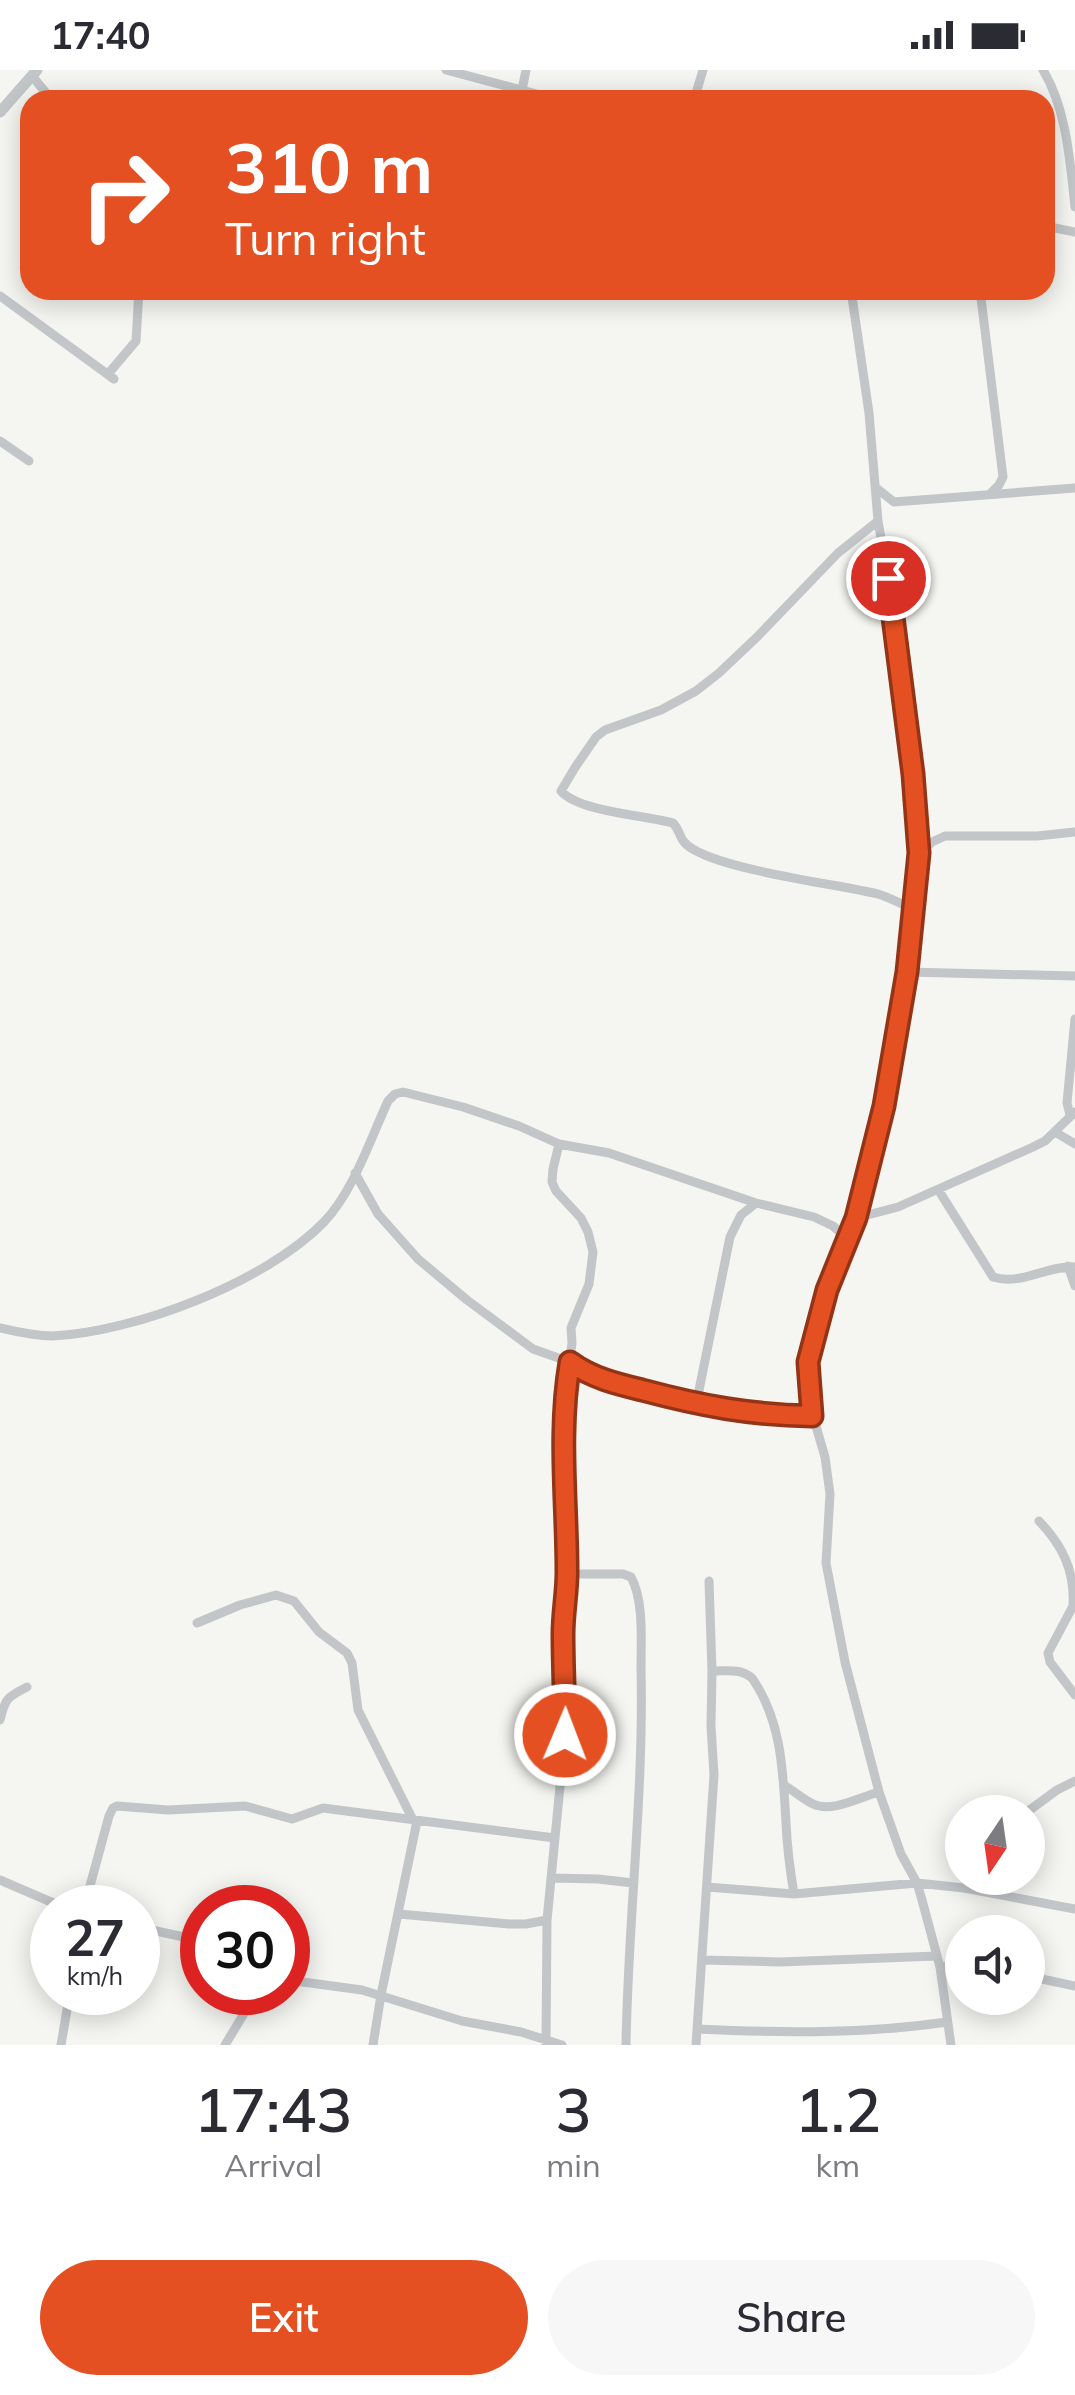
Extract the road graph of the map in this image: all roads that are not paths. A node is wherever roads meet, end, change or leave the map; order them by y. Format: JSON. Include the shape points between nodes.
{"nodes":[{"id":1,"x":446,"y":70,"type":"edge"},
{"id":2,"x":34,"y":73,"type":"edge"},
{"id":3,"x":503,"y":90,"type":"edge"},
{"id":4,"x":1055,"y":100,"type":"edge"},
{"id":5,"x":0,"y":112,"type":"edge"},
{"id":6,"x":1075,"y":206,"type":"edge"},
{"id":7,"x":0,"y":296,"type":"edge"},
{"id":8,"x":138,"y":300,"type":"edge"},
{"id":9,"x":853,"y":300,"type":"edge"},
{"id":10,"x":981,"y":300,"type":"edge"},
{"id":11,"x":0,"y":442,"type":"edge"},
{"id":12,"x":29,"y":462,"type":"dead end"},
{"id":13,"x":875,"y":487,"type":"junction"},
{"id":14,"x":1075,"y":488,"type":"edge"},
{"id":15,"x":990,"y":494,"type":"junction"},
{"id":16,"x":894,"y":502,"type":"junction"},
{"id":17,"x":878,"y":518,"type":"junction"},
{"id":18,"x":1075,"y":832,"type":"edge"},
{"id":19,"x":919,"y":853,"type":"junction"},
{"id":20,"x":914,"y":910,"type":"junction"},
{"id":21,"x":907,"y":972,"type":"junction"},
{"id":22,"x":1075,"y":976,"type":"edge"},
{"id":23,"x":1075,"y":1019,"type":"edge"},
{"id":24,"x":1072,"y":1113,"type":"edge"},
{"id":25,"x":1055,"y":1132,"type":"junction"},
{"id":26,"x":560,"y":1144,"type":"junction"},
{"id":27,"x":1075,"y":1144,"type":"edge"},
{"id":28,"x":355,"y":1172,"type":"junction"},
{"id":29,"x":939,"y":1191,"type":"junction"},
{"id":30,"x":756,"y":1203,"type":"junction"},
{"id":31,"x":856,"y":1218,"type":"junction"},
{"id":32,"x":848,"y":1240,"type":"junction"},
{"id":33,"x":1072,"y":1266,"type":"edge"},
{"id":34,"x":1075,"y":1286,"type":"edge"},
{"id":35,"x":0,"y":1328,"type":"edge"},
{"id":36,"x":570,"y":1362,"type":"junction"},
{"id":37,"x":696,"y":1405,"type":"junction"},
{"id":38,"x":812,"y":1416,"type":"junction"},
{"id":39,"x":1039,"y":1520,"type":"dead end"},
{"id":40,"x":567,"y":1574,"type":"junction"},
{"id":41,"x":709,"y":1581,"type":"dead end"},
{"id":42,"x":198,"y":1623,"type":"dead end"},
{"id":43,"x":712,"y":1672,"type":"junction"},
{"id":44,"x":27,"y":1687,"type":"dead end"},
{"id":45,"x":1075,"y":1695,"type":"edge"},
{"id":46,"x":0,"y":1720,"type":"edge"},
{"id":47,"x":1075,"y":1782,"type":"edge"},
{"id":48,"x":784,"y":1785,"type":"junction"},
{"id":49,"x":879,"y":1792,"type":"junction"},
{"id":50,"x":1045,"y":1799,"type":"edge"},
{"id":51,"x":415,"y":1820,"type":"junction"},
{"id":52,"x":555,"y":1838,"type":"junction"},
{"id":53,"x":551,"y":1878,"type":"junction"},
{"id":54,"x":0,"y":1880,"type":"edge"},
{"id":55,"x":633,"y":1883,"type":"junction"},
{"id":56,"x":917,"y":1883,"type":"junction"},
{"id":57,"x":90,"y":1885,"type":"edge"},
{"id":58,"x":945,"y":1886,"type":"edge"},
{"id":59,"x":707,"y":1887,"type":"junction"},
{"id":60,"x":30,"y":1893,"type":"edge"},
{"id":61,"x":794,"y":1894,"type":"junction"},
{"id":62,"x":1001,"y":1895,"type":"edge"},
{"id":63,"x":1075,"y":1909,"type":"edge"},
{"id":64,"x":399,"y":1914,"type":"junction"},
{"id":65,"x":547,"y":1920,"type":"junction"},
{"id":66,"x":702,"y":1960,"type":"junction"},
{"id":67,"x":938,"y":1962,"type":"junction"},
{"id":68,"x":945,"y":1963,"type":"edge"},
{"id":69,"x":1045,"y":1980,"type":"edge"},
{"id":70,"x":310,"y":1982,"type":"edge"},
{"id":71,"x":1075,"y":1986,"type":"edge"},
{"id":72,"x":380,"y":1996,"type":"junction"},
{"id":73,"x":66,"y":2015,"type":"edge"},
{"id":74,"x":243,"y":2015,"type":"edge"},
{"id":75,"x":947,"y":2022,"type":"junction"},
{"id":76,"x":698,"y":2030,"type":"junction"},
{"id":77,"x":768,"y":2032,"type":"junction"},
{"id":78,"x":546,"y":2043,"type":"edge"},
{"id":79,"x":61,"y":2045,"type":"edge"},
{"id":80,"x":225,"y":2045,"type":"edge"},
{"id":81,"x":373,"y":2045,"type":"edge"},
{"id":82,"x":562,"y":2045,"type":"edge"},
{"id":83,"x":626,"y":2045,"type":"edge"},
{"id":84,"x":696,"y":2045,"type":"edge"},
{"id":85,"x":767,"y":2045,"type":"edge"},
{"id":86,"x":951,"y":2045,"type":"edge"}],
"edges":[{"from":1,"to":3,"type":"street"},
{"from":2,"to":5,"type":"street"},
{"from":4,"to":6,"type":"street"},
{"from":7,"to":8,"type":"street","via":[[111,376],[136,341]]},
{"from":9,"to":13,"type":"street"},
{"from":10,"to":15,"type":"street","via":[[1002,470],[1002,482]]},
{"from":11,"to":12,"type":"street"},
{"from":13,"to":16,"type":"street"},
{"from":13,"to":17,"type":"street"},
{"from":14,"to":15,"type":"street"},
{"from":15,"to":16,"type":"street"},
{"from":16,"to":17,"type":"street"},
{"from":17,"to":19,"type":"street"},
{"from":17,"to":20,"type":"street","via":[[708,682],[661,710],[605,730],[562,791],[613,812],[672,823],[684,842],[724,862],[879,894]]},
{"from":18,"to":19,"type":"street","via":[[946,836]]},
{"from":19,"to":20,"type":"street"},
{"from":20,"to":21,"type":"street"},
{"from":21,"to":22,"type":"street"},
{"from":21,"to":31,"type":"street"},
{"from":23,"to":24,"type":"street","via":[[1067,1103]]},
{"from":24,"to":25,"type":"street"},
{"from":25,"to":27,"type":"street"},
{"from":25,"to":29,"type":"street"},
{"from":26,"to":28,"type":"street","via":[[403,1092],[388,1101]]},
{"from":26,"to":30,"type":"street","via":[[608,1153]]},
{"from":26,"to":36,"type":"street","via":[[552,1182],[581,1218],[593,1252],[571,1328]]},
{"from":28,"to":35,"type":"street","via":[[339,1202],[298,1246],[232,1285],[88,1332],[51,1336]]},
{"from":28,"to":36,"type":"street","via":[[378,1214],[418,1259],[523,1343]]},
{"from":29,"to":31,"type":"street"},
{"from":29,"to":33,"type":"street","via":[[993,1277],[1015,1279]]},
{"from":30,"to":32,"type":"street","via":[[826,1221]]},
{"from":30,"to":37,"type":"street","via":[[730,1236]]},
{"from":31,"to":32,"type":"street"},
{"from":32,"to":38,"type":"street","via":[[808,1362]]},
{"from":33,"to":34,"type":"street"},
{"from":36,"to":37,"type":"street","via":[[594,1376]]},
{"from":36,"to":40,"type":"street","via":[[563,1455]]},
{"from":37,"to":38,"type":"street"},
{"from":38,"to":49,"type":"street","via":[[830,1494],[826,1564]]},
{"from":39,"to":45,"type":"street","via":[[1072,1566],[1072,1606],[1048,1652]]},
{"from":40,"to":52,"type":"street","via":[[565,1735]]},
{"from":40,"to":55,"type":"street","via":[[623,1574],[636,1584],[642,1700]]},
{"from":41,"to":43,"type":"street"},
{"from":42,"to":51,"type":"street","via":[[276,1595],[294,1601],[352,1662],[358,1710]]},
{"from":43,"to":48,"type":"street","via":[[745,1672],[758,1687],[776,1729]]},
{"from":43,"to":59,"type":"street"},
{"from":44,"to":46,"type":"street","via":[[6,1700]]},
{"from":47,"to":50,"type":"street"},
{"from":48,"to":49,"type":"street","via":[[823,1807]]},
{"from":48,"to":61,"type":"street"},
{"from":49,"to":56,"type":"street"},
{"from":51,"to":52,"type":"street"},
{"from":51,"to":57,"type":"street","via":[[323,1808],[292,1819],[245,1806],[117,1806]]},
{"from":51,"to":64,"type":"street"},
{"from":52,"to":53,"type":"street"},
{"from":53,"to":55,"type":"street"},
{"from":53,"to":65,"type":"street"},
{"from":54,"to":60,"type":"street"},
{"from":55,"to":83,"type":"street"},
{"from":56,"to":58,"type":"street"},
{"from":56,"to":61,"type":"street"},
{"from":56,"to":67,"type":"street"},
{"from":59,"to":61,"type":"street"},
{"from":59,"to":66,"type":"street"},
{"from":62,"to":63,"type":"street"},
{"from":64,"to":65,"type":"street","via":[[509,1924]]},
{"from":64,"to":72,"type":"street"},
{"from":65,"to":78,"type":"street"},
{"from":66,"to":67,"type":"street"},
{"from":66,"to":76,"type":"street"},
{"from":67,"to":68,"type":"street"},
{"from":67,"to":75,"type":"street"},
{"from":69,"to":71,"type":"street"},
{"from":70,"to":72,"type":"street"},
{"from":72,"to":78,"type":"street"},
{"from":72,"to":81,"type":"street"},
{"from":73,"to":79,"type":"street"},
{"from":74,"to":80,"type":"street"},
{"from":75,"to":77,"type":"street"},
{"from":75,"to":86,"type":"street"},
{"from":76,"to":77,"type":"street"},
{"from":76,"to":84,"type":"street"},
{"from":77,"to":85,"type":"street"},
{"from":78,"to":82,"type":"street"}]}
